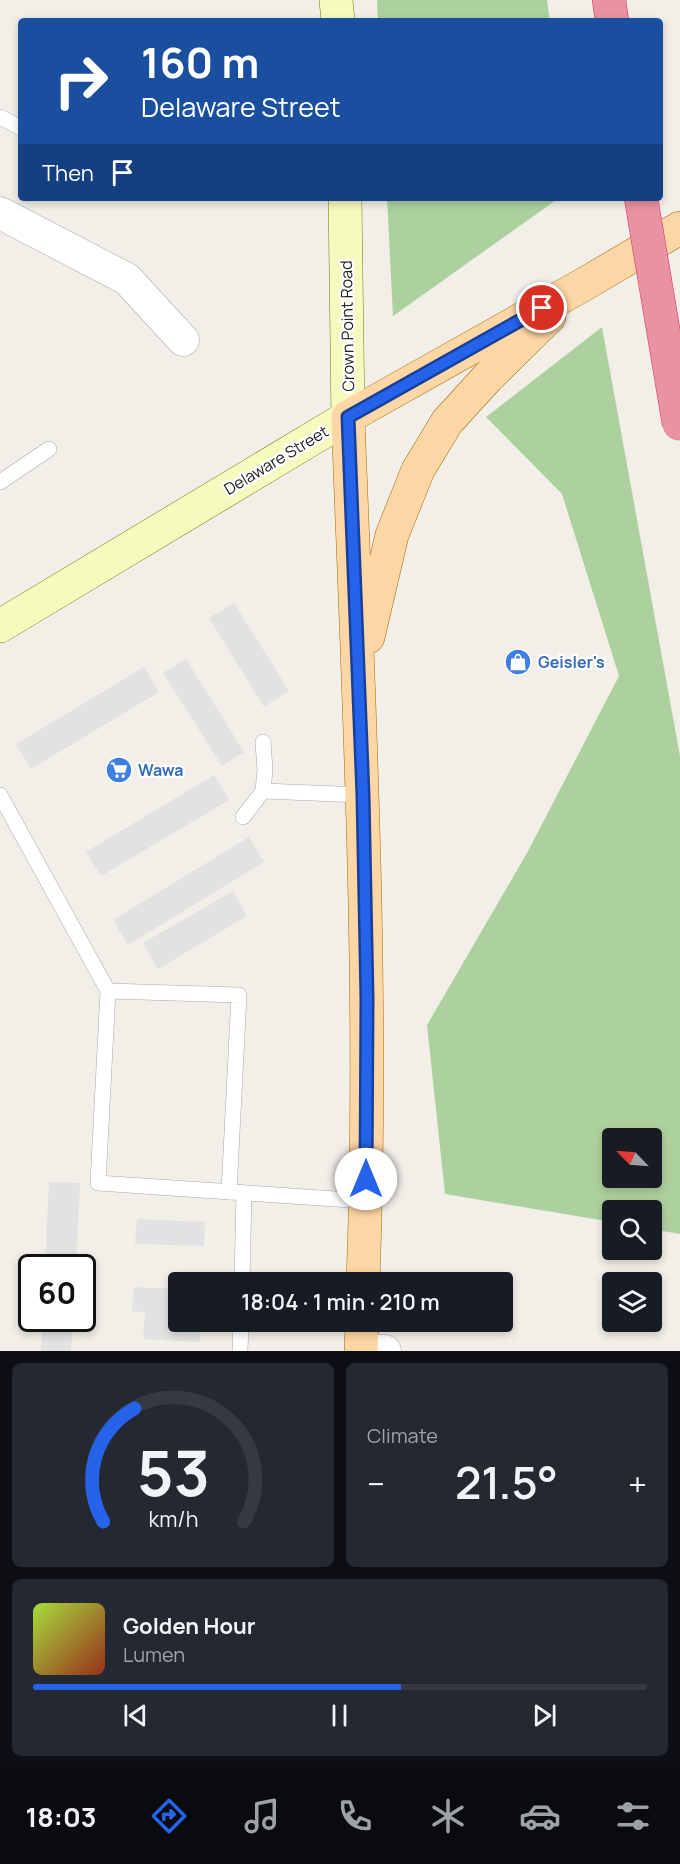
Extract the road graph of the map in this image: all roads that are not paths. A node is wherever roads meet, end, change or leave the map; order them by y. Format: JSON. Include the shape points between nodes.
{"nodes":[{"id":1,"x":336,"y":0,"type":"edge"},
{"id":2,"x":609,"y":0,"type":"edge"},
{"id":3,"x":338,"y":18,"type":"edge"},
{"id":4,"x":612,"y":18,"type":"edge"},
{"id":5,"x":0,"y":117,"type":"edge"},
{"id":6,"x":18,"y":126,"type":"edge"},
{"id":7,"x":345,"y":201,"type":"edge"},
{"id":8,"x":642,"y":201,"type":"edge"},
{"id":9,"x":0,"y":213,"type":"edge"},
{"id":10,"x":680,"y":228,"type":"edge"},
{"id":11,"x":581,"y":286,"type":"junction"},
{"id":12,"x":183,"y":340,"type":"dead end"},
{"id":13,"x":348,"y":417,"type":"junction"},
{"id":14,"x":680,"y":425,"type":"edge"},
{"id":15,"x":49,"y":449,"type":"dead end"},
{"id":16,"x":0,"y":482,"type":"edge"},
{"id":17,"x":0,"y":626,"type":"edge"},
{"id":18,"x":358,"y":677,"type":"junction"},
{"id":19,"x":263,"y":742,"type":"dead end"},
{"id":20,"x":263,"y":791,"type":"junction"},
{"id":21,"x":0,"y":795,"type":"edge"},
{"id":22,"x":363,"y":795,"type":"junction"},
{"id":23,"x":243,"y":817,"type":"dead end"},
{"id":24,"x":108,"y":991,"type":"junction"},
{"id":25,"x":237,"y":1193,"type":"junction"},
{"id":26,"x":366,"y":1201,"type":"junction"},
{"id":27,"x":241,"y":1272,"type":"edge"},
{"id":28,"x":363,"y":1272,"type":"edge"},
{"id":29,"x":241,"y":1332,"type":"edge"},
{"id":30,"x":240,"y":1351,"type":"edge"}],
"edges":[{"from":1,"to":3,"type":"main road"},
{"from":2,"to":4,"type":"highway"},
{"from":5,"to":6,"type":"lane"},
{"from":7,"to":13,"type":"main road","name":"Crown Point Road"},
{"from":8,"to":14,"type":"highway","bridge":true},
{"from":9,"to":12,"type":"street","via":[[127,279]]},
{"from":10,"to":11,"type":"main road","name":"Delaware Street"},
{"from":11,"to":13,"type":"main road","name":"Delaware Street"},
{"from":11,"to":18,"type":"main road","via":[[447,422],[418,470],[392,535]]},
{"from":13,"to":17,"type":"main road","name":"Delaware Street"},
{"from":13,"to":18,"type":"main road","name":"Crown Point Road"},
{"from":15,"to":16,"type":"lane"},
{"from":18,"to":22,"type":"main road","name":"Crown Point Road"},
{"from":19,"to":20,"type":"lane"},
{"from":20,"to":22,"type":"lane"},
{"from":20,"to":23,"type":"lane"},
{"from":21,"to":24,"type":"lane"},
{"from":22,"to":26,"type":"main road","name":"Crown Point Road"},
{"from":24,"to":25,"type":"lane","via":[[239,995]]},
{"from":24,"to":25,"type":"lane","via":[[98,1184]]},
{"from":25,"to":26,"type":"lane"},
{"from":25,"to":27,"type":"lane"},
{"from":26,"to":28,"type":"main road","name":"Crown Point Road"},
{"from":29,"to":30,"type":"lane"}]}
